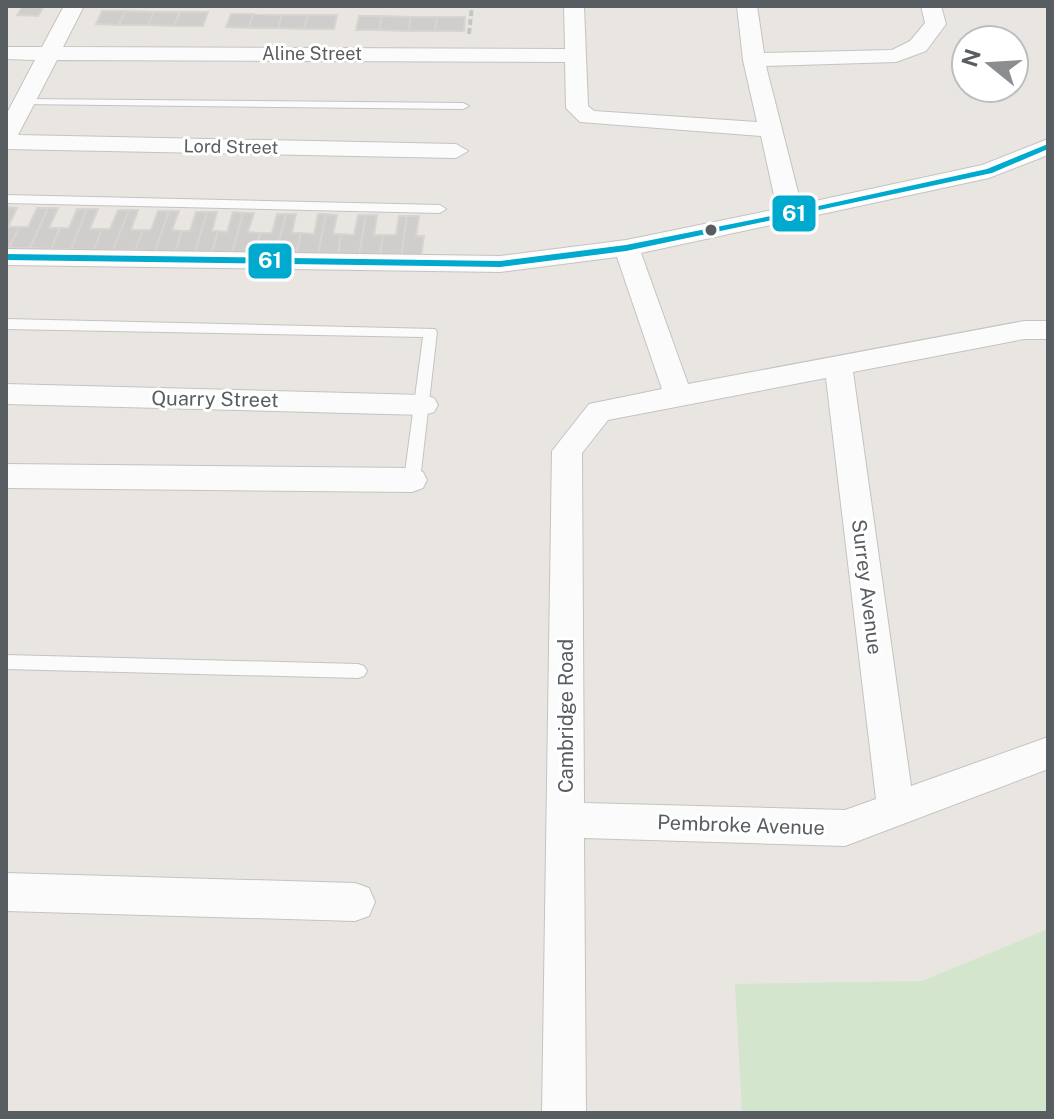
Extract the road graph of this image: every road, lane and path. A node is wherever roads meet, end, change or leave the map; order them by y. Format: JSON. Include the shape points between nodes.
{"nodes":[{"id":1,"x":74,"y":6,"type":"edge"},
{"id":2,"x":574,"y":6,"type":"edge"},
{"id":3,"x":747,"y":6,"type":"edge"},
{"id":4,"x":931,"y":6,"type":"edge"},
{"id":5,"x":6,"y":53,"type":"edge"},
{"id":6,"x":49,"y":53,"type":"junction"},
{"id":7,"x":574,"y":56,"type":"junction"},
{"id":8,"x":754,"y":60,"type":"junction"},
{"id":9,"x":24,"y":102,"type":"junction"},
{"id":10,"x":463,"y":106,"type":"dead end"},
{"id":11,"x":771,"y":130,"type":"junction"},
{"id":12,"x":6,"y":140,"type":"edge"},
{"id":13,"x":1048,"y":146,"type":"edge"},
{"id":14,"x":456,"y":151,"type":"dead end"},
{"id":15,"x":6,"y":199,"type":"edge"},
{"id":16,"x":440,"y":209,"type":"dead end"},
{"id":17,"x":791,"y":214,"type":"junction"},
{"id":18,"x":626,"y":248,"type":"junction"},
{"id":19,"x":6,"y":257,"type":"edge"},
{"id":20,"x":6,"y":324,"type":"edge"},
{"id":21,"x":1048,"y":330,"type":"edge"},
{"id":22,"x":838,"y":364,"type":"junction"},
{"id":23,"x":6,"y":394,"type":"edge"},
{"id":24,"x":678,"y":394,"type":"junction"},
{"id":25,"x":424,"y":405,"type":"junction"},
{"id":26,"x":6,"y":476,"type":"edge"},
{"id":27,"x":412,"y":480,"type":"joint"},
{"id":28,"x":6,"y":662,"type":"edge"},
{"id":29,"x":358,"y":671,"type":"dead end"},
{"id":30,"x":1048,"y":753,"type":"edge"},
{"id":31,"x":896,"y":809,"type":"junction"},
{"id":32,"x":565,"y":820,"type":"junction"},
{"id":33,"x":6,"y":892,"type":"edge"},
{"id":34,"x":355,"y":902,"type":"dead end"},
{"id":35,"x":564,"y":1113,"type":"edge"}],
"edges":[{"from":1,"to":6,"type":"street"},
{"from":2,"to":7,"type":"street"},
{"from":3,"to":8,"type":"street"},
{"from":4,"to":8,"type":"street","via":[[936,24],[918,46],[896,56]]},
{"from":5,"to":6,"type":"street","name":"Aline Street"},
{"from":6,"to":7,"type":"street","name":"Aline Street"},
{"from":6,"to":9,"type":"street"},
{"from":7,"to":11,"type":"street","via":[[577,108],[588,117]]},
{"from":8,"to":11,"type":"street"},
{"from":9,"to":10,"type":"lane"},
{"from":9,"to":12,"type":"street"},
{"from":11,"to":17,"type":"street"},
{"from":12,"to":14,"type":"street","name":"Lord Street"},
{"from":13,"to":17,"type":"street","via":[[989,171]]},
{"from":15,"to":16,"type":"lane"},
{"from":17,"to":18,"type":"street"},
{"from":18,"to":19,"type":"street","via":[[500,264]]},
{"from":18,"to":24,"type":"street"},
{"from":20,"to":25,"type":"lane","via":[[430,332]]},
{"from":21,"to":22,"type":"street"},
{"from":22,"to":24,"type":"street"},
{"from":22,"to":31,"type":"street","name":"Surrey Avenue"},
{"from":23,"to":25,"type":"street","name":"Quarry Street"},
{"from":24,"to":32,"type":"street","name":"Cambridge Road","via":[[599,411],[567,451]]},
{"from":25,"to":27,"type":"lane"},
{"from":26,"to":27,"type":"street"},
{"from":28,"to":29,"type":"lane"},
{"from":30,"to":31,"type":"street","name":"Pembroke Avenue"},
{"from":31,"to":32,"type":"street","name":"Pembroke Avenue","via":[[845,828]]},
{"from":32,"to":35,"type":"street","name":"Cambridge Road"},
{"from":33,"to":34,"type":"street"}]}
